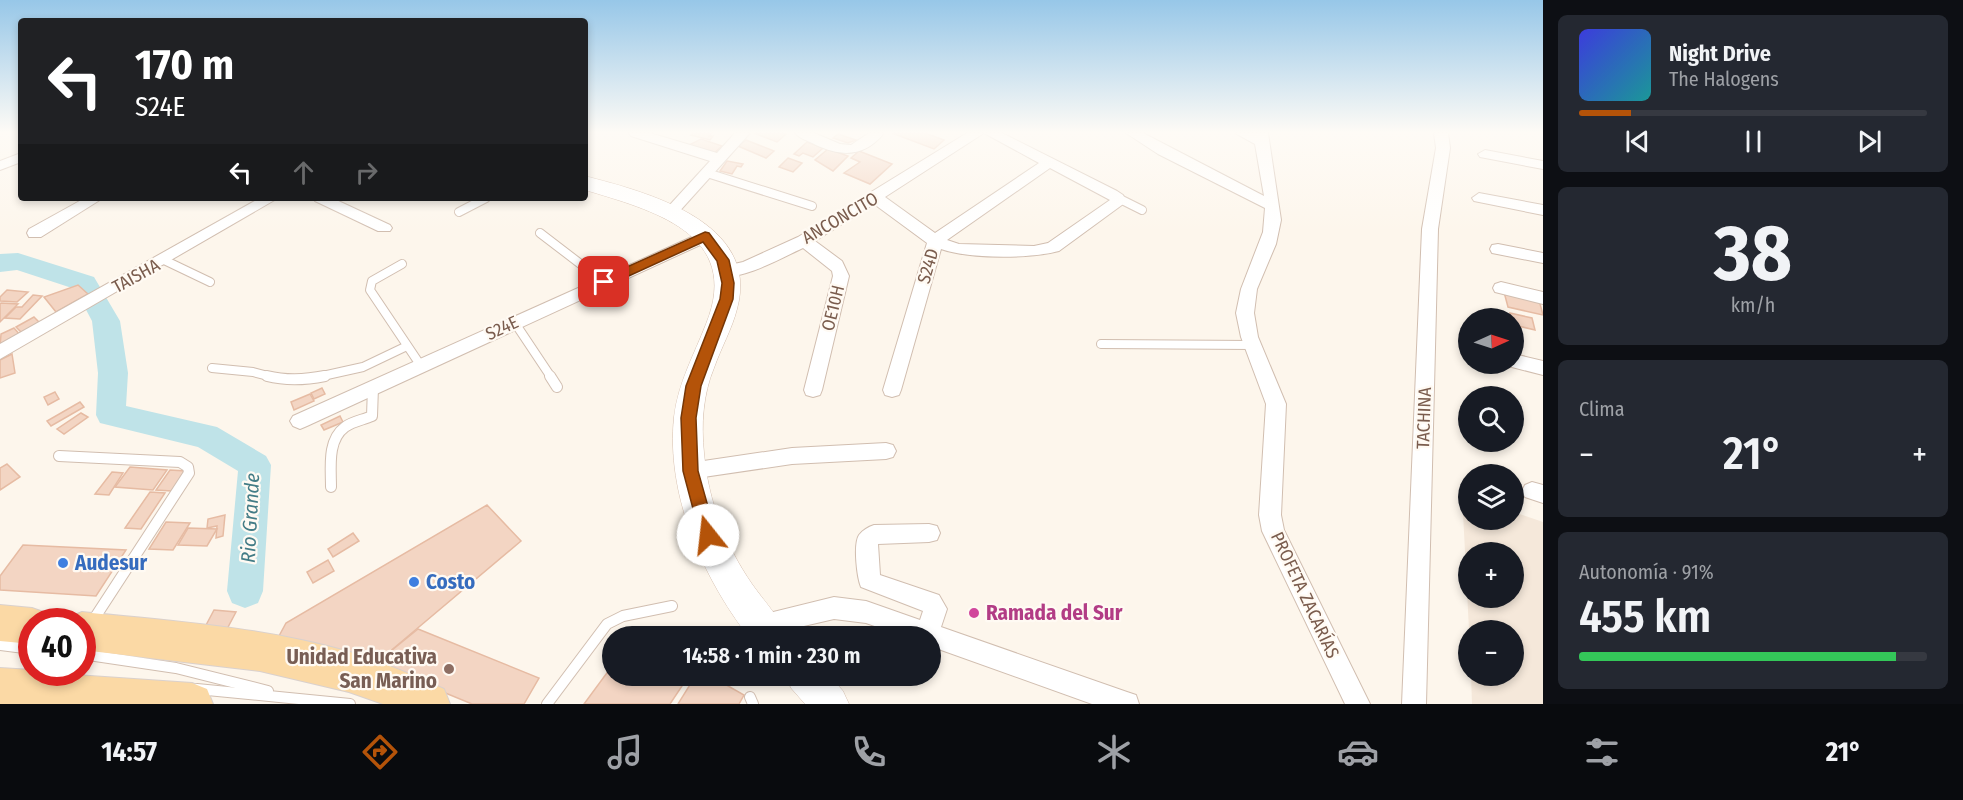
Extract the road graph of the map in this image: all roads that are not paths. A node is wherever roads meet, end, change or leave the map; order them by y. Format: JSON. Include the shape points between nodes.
{"nodes":[{"id":1,"x":714,"y":166,"type":"edge"},
{"id":2,"x":926,"y":166,"type":"edge"},
{"id":3,"x":1043,"y":166,"type":"edge"},
{"id":4,"x":1056,"y":166,"type":"edge"},
{"id":5,"x":1192,"y":166,"type":"edge"},
{"id":6,"x":1266,"y":166,"type":"edge"},
{"id":7,"x":1440,"y":166,"type":"edge"},
{"id":8,"x":707,"y":173,"type":"junction"},
{"id":9,"x":588,"y":184,"type":"edge"},
{"id":10,"x":876,"y":198,"type":"junction"},
{"id":11,"x":1118,"y":198,"type":"junction"},
{"id":12,"x":1479,"y":198,"type":"dead end"},
{"id":13,"x":91,"y":201,"type":"edge"},
{"id":14,"x":266,"y":201,"type":"edge"},
{"id":15,"x":326,"y":201,"type":"edge"},
{"id":16,"x":480,"y":201,"type":"edge"},
{"id":17,"x":812,"y":206,"type":"dead end"},
{"id":18,"x":1271,"y":206,"type":"junction"},
{"id":19,"x":1142,"y":210,"type":"dead end"},
{"id":20,"x":1543,"y":210,"type":"edge"},
{"id":21,"x":672,"y":211,"type":"junction"},
{"id":22,"x":459,"y":212,"type":"dead end"},
{"id":23,"x":384,"y":228,"type":"dead end"},
{"id":24,"x":35,"y":233,"type":"dead end"},
{"id":25,"x":540,"y":233,"type":"dead end"},
{"id":26,"x":705,"y":236,"type":"junction"},
{"id":27,"x":804,"y":241,"type":"junction"},
{"id":28,"x":935,"y":241,"type":"junction"},
{"id":29,"x":1498,"y":249,"type":"dead end"},
{"id":30,"x":1543,"y":258,"type":"edge"},
{"id":31,"x":164,"y":260,"type":"junction"},
{"id":32,"x":402,"y":264,"type":"dead end"},
{"id":33,"x":727,"y":271,"type":"junction"},
{"id":34,"x":210,"y":282,"type":"dead end"},
{"id":35,"x":604,"y":282,"type":"junction"},
{"id":36,"x":1501,"y":288,"type":"dead end"},
{"id":37,"x":1543,"y":298,"type":"edge"},
{"id":38,"x":515,"y":322,"type":"junction"},
{"id":39,"x":1101,"y":344,"type":"dead end"},
{"id":40,"x":1252,"y":345,"type":"junction"},
{"id":41,"x":407,"y":346,"type":"junction"},
{"id":42,"x":0,"y":352,"type":"edge"},
{"id":43,"x":1524,"y":363,"type":"edge"},
{"id":44,"x":421,"y":366,"type":"junction"},
{"id":45,"x":212,"y":368,"type":"dead end"},
{"id":46,"x":1543,"y":368,"type":"edge"},
{"id":47,"x":373,"y":387,"type":"junction"},
{"id":48,"x":557,"y":387,"type":"dead end"},
{"id":49,"x":813,"y":390,"type":"dead end"},
{"id":50,"x":892,"y":390,"type":"dead end"},
{"id":51,"x":300,"y":421,"type":"dead end"},
{"id":52,"x":885,"y":451,"type":"dead end"},
{"id":53,"x":59,"y":456,"type":"dead end"},
{"id":54,"x":690,"y":471,"type":"junction"},
{"id":55,"x":331,"y":488,"type":"dead end"},
{"id":56,"x":929,"y":533,"type":"dead end"},
{"id":57,"x":672,"y":606,"type":"dead end"},
{"id":58,"x":96,"y":620,"type":"edge"},
{"id":59,"x":0,"y":623,"type":"edge"},
{"id":60,"x":18,"y":625,"type":"edge"},
{"id":61,"x":762,"y":626,"type":"edge"},
{"id":62,"x":778,"y":626,"type":"edge"},
{"id":63,"x":907,"y":626,"type":"edge"},
{"id":64,"x":930,"y":626,"type":"edge"},
{"id":65,"x":941,"y":638,"type":"edge"},
{"id":66,"x":96,"y":640,"type":"edge"},
{"id":67,"x":96,"y":643,"type":"edge"},
{"id":68,"x":0,"y":645,"type":"edge"},
{"id":69,"x":18,"y":647,"type":"edge"},
{"id":70,"x":814,"y":686,"type":"edge"},
{"id":71,"x":0,"y":688,"type":"edge"},
{"id":72,"x":188,"y":696,"type":"edge"},
{"id":73,"x":290,"y":697,"type":"junction"},
{"id":74,"x":350,"y":704,"type":"edge"},
{"id":75,"x":429,"y":704,"type":"edge"},
{"id":76,"x":548,"y":704,"type":"edge"},
{"id":77,"x":830,"y":704,"type":"edge"},
{"id":78,"x":1127,"y":704,"type":"edge"},
{"id":79,"x":1358,"y":704,"type":"edge"},
{"id":80,"x":1414,"y":704,"type":"edge"}],
"edges":[{"from":1,"to":8,"type":"street"},
{"from":2,"to":10,"type":"street","name":"ANCONCITO"},
{"from":3,"to":28,"type":"street","name":"S24D"},
{"from":4,"to":11,"type":"street"},
{"from":5,"to":18,"type":"street"},
{"from":6,"to":18,"type":"street","name":"PROFETA ZACARÍAS"},
{"from":7,"to":80,"type":"street","name":"TACHINA","via":[[1430,229]]},
{"from":8,"to":17,"type":"lane"},
{"from":8,"to":21,"type":"street"},
{"from":9,"to":21,"type":"street"},
{"from":10,"to":27,"type":"street","name":"ANCONCITO"},
{"from":10,"to":28,"type":"street"},
{"from":11,"to":19,"type":"lane"},
{"from":11,"to":28,"type":"street","via":[[1118,202],[1053,247],[1034,251],[964,250]]},
{"from":12,"to":20,"type":"street"},
{"from":13,"to":24,"type":"street"},
{"from":14,"to":31,"type":"street","name":"TAISHA"},
{"from":15,"to":23,"type":"street"},
{"from":16,"to":22,"type":"lane"},
{"from":18,"to":40,"type":"street","name":"PROFETA ZACARÍAS","via":[[1270,234],[1247,294],[1245,314]]},
{"from":21,"to":26,"type":"street"},
{"from":25,"to":35,"type":"lane"},
{"from":26,"to":33,"type":"street"},
{"from":26,"to":35,"type":"street","name":"S24E"},
{"from":27,"to":33,"type":"street","name":"ANCONCITO"},
{"from":27,"to":49,"type":"street","name":"OE10H","via":[[836,265],[841,276]]},
{"from":28,"to":50,"type":"street","name":"S24D"},
{"from":29,"to":30,"type":"street"},
{"from":31,"to":34,"type":"lane"},
{"from":31,"to":42,"type":"street","name":"TAISHA"},
{"from":32,"to":41,"type":"lane","via":[[372,281],[370,290]]},
{"from":33,"to":54,"type":"street","via":[[727,299],[693,386]]},
{"from":35,"to":38,"type":"street","name":"S24E"},
{"from":36,"to":37,"type":"street"},
{"from":38,"to":44,"type":"street","name":"S24E"},
{"from":38,"to":48,"type":"lane"},
{"from":39,"to":40,"type":"lane"},
{"from":40,"to":79,"type":"street","name":"PROFETA ZACARÍAS","via":[[1276,404],[1270,515],[1273,531]]},
{"from":41,"to":44,"type":"lane"},
{"from":41,"to":45,"type":"lane","via":[[363,367],[310,379],[283,380]]},
{"from":43,"to":46,"type":"street"},
{"from":44,"to":47,"type":"street","name":"S24E"},
{"from":47,"to":51,"type":"street","name":"S24E"},
{"from":47,"to":55,"type":"lane","via":[[372,416],[346,426],[337,437],[331,454]]},
{"from":52,"to":54,"type":"street","via":[[792,456]]},
{"from":53,"to":58,"type":"lane","via":[[180,462],[188,467],[189,473]]},
{"from":54,"to":61,"type":"street","via":[[717,559]]},
{"from":56,"to":64,"type":"street","via":[[874,534],[867,541],[869,580],[931,603],[935,609]]},
{"from":57,"to":76,"type":"lane","via":[[623,616],[607,624]]},
{"from":59,"to":60,"type":"main road"},
{"from":62,"to":63,"type":"street","via":[[834,608],[866,612]]},
{"from":65,"to":78,"type":"street"},
{"from":66,"to":75,"type":"main road","via":[[242,650],[311,663],[398,688]]},
{"from":67,"to":73,"type":"lane","via":[[146,661]]},
{"from":68,"to":69,"type":"lane"},
{"from":70,"to":77,"type":"street"},
{"from":71,"to":72,"type":"main road"},
{"from":72,"to":73,"type":"lane"},
{"from":73,"to":74,"type":"lane"}]}
